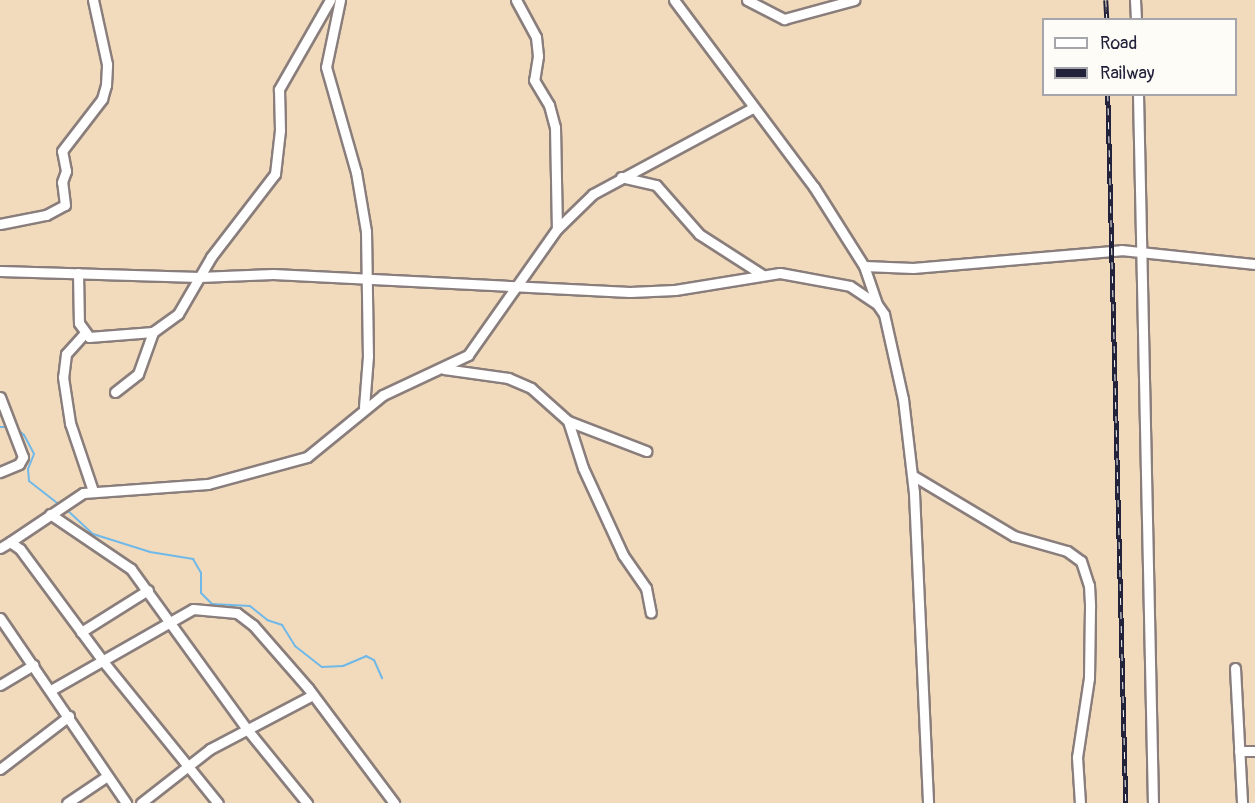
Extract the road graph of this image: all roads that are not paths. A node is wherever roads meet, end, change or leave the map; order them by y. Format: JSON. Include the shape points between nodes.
{"nodes":[{"id":1,"x":93,"y":0,"type":"edge"},
{"id":2,"x":330,"y":0,"type":"edge"},
{"id":3,"x":340,"y":0,"type":"edge"},
{"id":4,"x":516,"y":0,"type":"edge"},
{"id":5,"x":674,"y":0,"type":"edge"},
{"id":6,"x":747,"y":0,"type":"edge"},
{"id":7,"x":1135,"y":0,"type":"edge"},
{"id":8,"x":850,"y":1,"type":"edge"},
{"id":9,"x":1136,"y":18,"type":"edge"},
{"id":10,"x":1138,"y":96,"type":"edge"},
{"id":11,"x":753,"y":108,"type":"junction"},
{"id":12,"x":621,"y":177,"type":"junction"},
{"id":13,"x":0,"y":224,"type":"edge"},
{"id":14,"x":557,"y":229,"type":"junction"},
{"id":15,"x":1139,"y":252,"type":"junction"},
{"id":16,"x":1255,"y":264,"type":"edge"},
{"id":17,"x":864,"y":266,"type":"junction"},
{"id":18,"x":0,"y":271,"type":"edge"},
{"id":19,"x":78,"y":273,"type":"junction"},
{"id":20,"x":761,"y":274,"type":"junction"},
{"id":21,"x":200,"y":277,"type":"junction"},
{"id":22,"x":367,"y":278,"type":"junction"},
{"id":23,"x":517,"y":285,"type":"junction"},
{"id":24,"x":877,"y":304,"type":"junction"},
{"id":25,"x":153,"y":332,"type":"junction"},
{"id":26,"x":84,"y":334,"type":"junction"},
{"id":27,"x":443,"y":369,"type":"junction"},
{"id":28,"x":115,"y":392,"type":"dead end"},
{"id":29,"x":0,"y":398,"type":"edge"},
{"id":30,"x":364,"y":407,"type":"junction"},
{"id":31,"x":568,"y":422,"type":"junction"},
{"id":32,"x":646,"y":451,"type":"dead end"},
{"id":33,"x":0,"y":472,"type":"edge"},
{"id":34,"x":912,"y":475,"type":"junction"},
{"id":35,"x":93,"y":491,"type":"junction"},
{"id":36,"x":50,"y":514,"type":"junction"},
{"id":37,"x":10,"y":542,"type":"junction"},
{"id":38,"x":0,"y":548,"type":"edge"},
{"id":39,"x":148,"y":590,"type":"junction"},
{"id":40,"x":651,"y":613,"type":"dead end"},
{"id":41,"x":0,"y":618,"type":"edge"},
{"id":42,"x":172,"y":621,"type":"junction"},
{"id":43,"x":81,"y":632,"type":"junction"},
{"id":44,"x":102,"y":660,"type":"junction"},
{"id":45,"x":33,"y":664,"type":"junction"},
{"id":46,"x":1235,"y":668,"type":"dead end"},
{"id":47,"x":0,"y":685,"type":"edge"},
{"id":48,"x":51,"y":690,"type":"junction"},
{"id":49,"x":313,"y":695,"type":"junction"},
{"id":50,"x":69,"y":716,"type":"junction"},
{"id":51,"x":246,"y":728,"type":"junction"},
{"id":52,"x":1239,"y":751,"type":"junction"},
{"id":53,"x":1255,"y":751,"type":"edge"},
{"id":54,"x":188,"y":765,"type":"junction"},
{"id":55,"x":0,"y":769,"type":"edge"},
{"id":56,"x":107,"y":776,"type":"junction"},
{"id":57,"x":67,"y":803,"type":"edge"},
{"id":58,"x":126,"y":803,"type":"edge"},
{"id":59,"x":141,"y":803,"type":"edge"},
{"id":60,"x":218,"y":803,"type":"edge"},
{"id":61,"x":307,"y":803,"type":"edge"},
{"id":62,"x":394,"y":803,"type":"edge"},
{"id":63,"x":928,"y":803,"type":"edge"},
{"id":64,"x":1080,"y":803,"type":"edge"},
{"id":65,"x":1153,"y":803,"type":"edge"},
{"id":66,"x":1242,"y":803,"type":"edge"}],
"edges":[{"from":1,"to":13,"type":"street","via":[[107,64],[106,85],[102,99],[62,152],[65,205],[46,215]]},
{"from":2,"to":21,"type":"street","via":[[279,88],[274,174]]},
{"from":3,"to":22,"type":"street","via":[[326,67],[361,192]]},
{"from":4,"to":14,"type":"street","via":[[536,37],[534,80],[549,105],[555,127]]},
{"from":5,"to":11,"type":"street"},
{"from":6,"to":8,"type":"street","via":[[784,19]]},
{"from":7,"to":9,"type":"street"},
{"from":10,"to":15,"type":"street"},
{"from":11,"to":12,"type":"street"},
{"from":11,"to":17,"type":"street","via":[[813,187]]},
{"from":12,"to":14,"type":"street","via":[[593,194]]},
{"from":12,"to":20,"type":"street","via":[[656,185],[699,234]]},
{"from":14,"to":23,"type":"street"},
{"from":15,"to":16,"type":"street"},
{"from":15,"to":17,"type":"street","via":[[1000,258],[913,268]]},
{"from":15,"to":65,"type":"street","via":[[1148,469]]},
{"from":17,"to":24,"type":"street"},
{"from":18,"to":19,"type":"street"},
{"from":19,"to":21,"type":"street"},
{"from":19,"to":26,"type":"street","via":[[79,323]]},
{"from":20,"to":23,"type":"street","via":[[696,287],[630,292]]},
{"from":20,"to":24,"type":"street","via":[[824,278],[850,286]]},
{"from":21,"to":22,"type":"street","via":[[273,274]]},
{"from":21,"to":25,"type":"street","via":[[178,314]]},
{"from":22,"to":23,"type":"street"},
{"from":22,"to":30,"type":"street"},
{"from":23,"to":27,"type":"street","via":[[474,348]]},
{"from":24,"to":34,"type":"street","via":[[890,326],[894,343]]},
{"from":25,"to":26,"type":"street","via":[[98,337]]},
{"from":25,"to":28,"type":"street","via":[[138,374]]},
{"from":26,"to":35,"type":"street","via":[[66,354],[63,377],[70,423]]},
{"from":27,"to":30,"type":"street","via":[[396,388]]},
{"from":27,"to":31,"type":"street","via":[[493,375],[521,384]]},
{"from":29,"to":33,"type":"street","via":[[23,457],[20,464]]},
{"from":30,"to":35,"type":"street","via":[[315,452],[298,461],[208,484]]},
{"from":31,"to":32,"type":"street"},
{"from":31,"to":40,"type":"street","via":[[583,468],[623,555],[646,588]]},
{"from":34,"to":63,"type":"street"},
{"from":34,"to":64,"type":"street","via":[[1014,536],[1067,551],[1081,561],[1089,585],[1090,607],[1089,678],[1077,757]]},
{"from":35,"to":36,"type":"street","via":[[74,496]]},
{"from":36,"to":37,"type":"street"},
{"from":36,"to":39,"type":"street","via":[[116,555]]},
{"from":37,"to":38,"type":"street"},
{"from":37,"to":43,"type":"street","via":[[25,556]]},
{"from":39,"to":42,"type":"street"},
{"from":39,"to":43,"type":"street"},
{"from":41,"to":45,"type":"street"},
{"from":42,"to":44,"type":"street"},
{"from":42,"to":49,"type":"street","via":[[197,608],[242,615]]},
{"from":42,"to":51,"type":"street"},
{"from":43,"to":44,"type":"street"},
{"from":44,"to":48,"type":"street"},
{"from":44,"to":54,"type":"street"},
{"from":45,"to":47,"type":"street"},
{"from":45,"to":48,"type":"street"},
{"from":46,"to":52,"type":"street"},
{"from":48,"to":50,"type":"street"},
{"from":49,"to":51,"type":"street"},
{"from":49,"to":62,"type":"street"},
{"from":50,"to":55,"type":"street"},
{"from":50,"to":56,"type":"street"},
{"from":51,"to":54,"type":"street"},
{"from":51,"to":61,"type":"street"},
{"from":52,"to":53,"type":"street"},
{"from":52,"to":66,"type":"street"},
{"from":54,"to":59,"type":"street"},
{"from":54,"to":60,"type":"street"},
{"from":56,"to":57,"type":"street"},
{"from":56,"to":58,"type":"street"}]}
